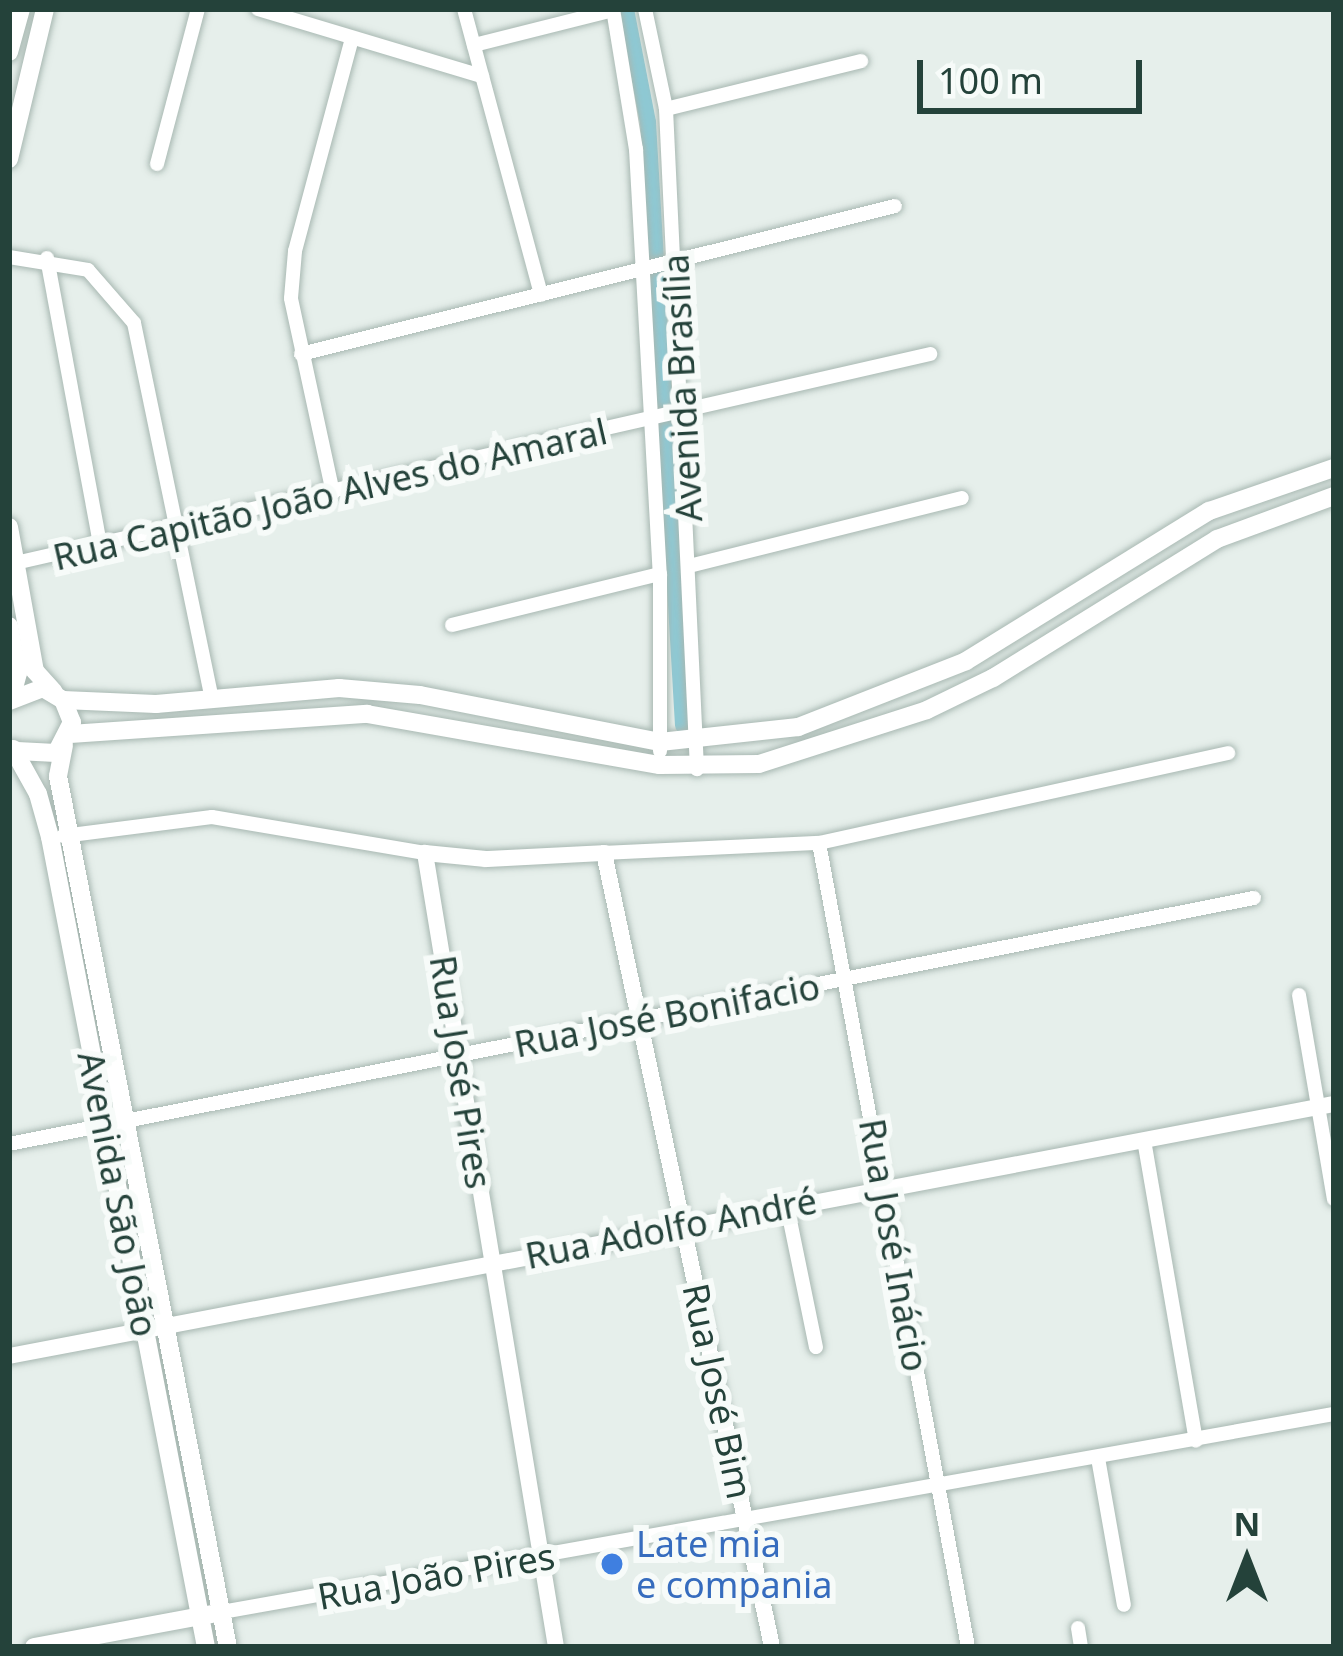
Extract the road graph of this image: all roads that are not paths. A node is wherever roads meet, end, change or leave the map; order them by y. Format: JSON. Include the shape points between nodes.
{"nodes":[{"id":1,"x":21,"y":9,"type":"edge"},
{"id":2,"x":199,"y":9,"type":"edge"},
{"id":3,"x":258,"y":9,"type":"edge"},
{"id":4,"x":464,"y":9,"type":"edge"},
{"id":5,"x":613,"y":9,"type":"edge"},
{"id":6,"x":645,"y":9,"type":"edge"},
{"id":7,"x":41,"y":10,"type":"edge"},
{"id":8,"x":352,"y":38,"type":"junction"},
{"id":9,"x":474,"y":45,"type":"junction"},
{"id":10,"x":9,"y":52,"type":"edge"},
{"id":11,"x":862,"y":61,"type":"dead end"},
{"id":12,"x":18,"y":73,"type":"edge"},
{"id":13,"x":482,"y":76,"type":"junction"},
{"id":14,"x":666,"y":109,"type":"junction"},
{"id":15,"x":9,"y":158,"type":"edge"},
{"id":16,"x":157,"y":164,"type":"dead end"},
{"id":17,"x":895,"y":206,"type":"dead end"},
{"id":18,"x":9,"y":257,"type":"edge"},
{"id":19,"x":47,"y":258,"type":"junction"},
{"id":20,"x":669,"y":264,"type":"junction"},
{"id":21,"x":645,"y":270,"type":"junction"},
{"id":22,"x":541,"y":295,"type":"junction"},
{"id":23,"x":301,"y":354,"type":"junction"},
{"id":24,"x":930,"y":354,"type":"dead end"},
{"id":25,"x":679,"y":416,"type":"junction"},
{"id":26,"x":652,"y":422,"type":"junction"},
{"id":27,"x":1334,"y":468,"type":"edge"},
{"id":28,"x":333,"y":493,"type":"junction"},
{"id":29,"x":1334,"y":496,"type":"edge"},
{"id":30,"x":962,"y":498,"type":"dead end"},
{"id":31,"x":9,"y":527,"type":"edge"},
{"id":32,"x":175,"y":528,"type":"junction"},
{"id":33,"x":100,"y":544,"type":"junction"},
{"id":34,"x":13,"y":564,"type":"edge"},
{"id":35,"x":693,"y":565,"type":"junction"},
{"id":36,"x":660,"y":574,"type":"junction"},
{"id":37,"x":452,"y":625,"type":"dead end"},
{"id":38,"x":9,"y":626,"type":"edge"},
{"id":39,"x":59,"y":696,"type":"junction"},
{"id":40,"x":212,"y":698,"type":"junction"},
{"id":41,"x":10,"y":700,"type":"edge"},
{"id":42,"x":67,"y":740,"type":"junction"},
{"id":43,"x":660,"y":742,"type":"junction"},
{"id":44,"x":697,"y":742,"type":"junction"},
{"id":45,"x":11,"y":746,"type":"edge"},
{"id":46,"x":1228,"y":752,"type":"dead end"},
{"id":47,"x":660,"y":765,"type":"junction"},
{"id":48,"x":697,"y":769,"type":"junction"},
{"id":49,"x":59,"y":836,"type":"junction"},
{"id":50,"x":819,"y":843,"type":"junction"},
{"id":51,"x":425,"y":853,"type":"junction"},
{"id":52,"x":604,"y":853,"type":"junction"},
{"id":53,"x":1254,"y":898,"type":"dead end"},
{"id":54,"x":845,"y":980,"type":"junction"},
{"id":55,"x":1299,"y":995,"type":"dead end"},
{"id":56,"x":639,"y":1020,"type":"junction"},
{"id":57,"x":459,"y":1056,"type":"junction"},
{"id":58,"x":1327,"y":1105,"type":"edge"},
{"id":59,"x":114,"y":1124,"type":"junction"},
{"id":60,"x":1144,"y":1140,"type":"junction"},
{"id":61,"x":9,"y":1144,"type":"edge"},
{"id":62,"x":883,"y":1186,"type":"junction"},
{"id":63,"x":1334,"y":1199,"type":"edge"},
{"id":64,"x":787,"y":1206,"type":"junction"},
{"id":65,"x":683,"y":1227,"type":"junction"},
{"id":66,"x":493,"y":1264,"type":"junction"},
{"id":67,"x":154,"y":1328,"type":"junction"},
{"id":68,"x":816,"y":1347,"type":"dead end"},
{"id":69,"x":9,"y":1356,"type":"edge"},
{"id":70,"x":1334,"y":1414,"type":"edge"},
{"id":71,"x":176,"y":1440,"type":"junction"},
{"id":72,"x":1196,"y":1441,"type":"junction"},
{"id":73,"x":1098,"y":1458,"type":"junction"},
{"id":74,"x":939,"y":1486,"type":"junction"},
{"id":75,"x":745,"y":1521,"type":"junction"},
{"id":76,"x":541,"y":1558,"type":"junction"},
{"id":77,"x":1124,"y":1606,"type":"dead end"},
{"id":78,"x":222,"y":1612,"type":"junction"},
{"id":79,"x":200,"y":1616,"type":"junction"},
{"id":80,"x":1078,"y":1628,"type":"dead end"},
{"id":81,"x":34,"y":1647,"type":"edge"},
{"id":82,"x":206,"y":1647,"type":"edge"},
{"id":83,"x":228,"y":1647,"type":"edge"},
{"id":84,"x":556,"y":1647,"type":"edge"},
{"id":85,"x":772,"y":1647,"type":"edge"},
{"id":86,"x":968,"y":1647,"type":"edge"},
{"id":87,"x":1081,"y":1647,"type":"edge"}],
"edges":[{"from":1,"to":10,"type":"main road"},
{"from":2,"to":16,"type":"street"},
{"from":3,"to":8,"type":"street"},
{"from":4,"to":9,"type":"street"},
{"from":5,"to":9,"type":"street"},
{"from":5,"to":21,"type":"street","name":"Avenida Brasília","via":[[630,82]]},
{"from":6,"to":14,"type":"street","name":"Avenida Brasília"},
{"from":7,"to":12,"type":"main road"},
{"from":8,"to":13,"type":"street"},
{"from":8,"to":23,"type":"street","via":[[295,251],[291,298]]},
{"from":9,"to":13,"type":"street"},
{"from":11,"to":14,"type":"street"},
{"from":12,"to":15,"type":"main road"},
{"from":13,"to":22,"type":"street"},
{"from":14,"to":20,"type":"street","name":"Avenida Brasília"},
{"from":17,"to":20,"type":"street"},
{"from":18,"to":19,"type":"street"},
{"from":19,"to":32,"type":"street","via":[[88,270],[134,323]]},
{"from":19,"to":33,"type":"street"},
{"from":20,"to":21,"type":"street"},
{"from":20,"to":25,"type":"street","name":"Avenida Brasília"},
{"from":21,"to":22,"type":"street"},
{"from":21,"to":26,"type":"street","name":"Avenida Brasília"},
{"from":22,"to":23,"type":"street"},
{"from":23,"to":28,"type":"street"},
{"from":24,"to":25,"type":"street","name":"Rua Capitão João Alves do Amaral"},
{"from":25,"to":26,"type":"street","name":"Rua Capitão João Alves do Amaral"},
{"from":25,"to":35,"type":"street","name":"Avenida Brasília"},
{"from":26,"to":28,"type":"street","name":"Rua Capitão João Alves do Amaral"},
{"from":26,"to":36,"type":"street","name":"Avenida Brasília"},
{"from":27,"to":44,"type":"main road","via":[[1209,511],[967,661],[872,704],[798,728]]},
{"from":28,"to":32,"type":"street","name":"Rua Capitão João Alves do Amaral"},
{"from":29,"to":48,"type":"main road","via":[[1237,529],[927,710],[760,764]]},
{"from":30,"to":35,"type":"street"},
{"from":31,"to":34,"type":"main road"},
{"from":32,"to":33,"type":"street","name":"Rua Capitão João Alves do Amaral"},
{"from":32,"to":40,"type":"street"},
{"from":33,"to":34,"type":"street","name":"Rua Capitão João Alves do Amaral"},
{"from":34,"to":39,"type":"main road","via":[[35,671]]},
{"from":35,"to":44,"type":"street","name":"Avenida Brasília"},
{"from":36,"to":37,"type":"street"},
{"from":36,"to":43,"type":"street","name":"Avenida Brasília"},
{"from":38,"to":41,"type":"main road","via":[[17,673]]},
{"from":39,"to":40,"type":"main road","via":[[93,707]]},
{"from":39,"to":41,"type":"main road","via":[[31,688]]},
{"from":39,"to":42,"type":"main road","name":"Avenida São João"},
{"from":40,"to":43,"type":"main road","via":[[386,690]]},
{"from":42,"to":45,"type":"main road","via":[[34,758]]},
{"from":42,"to":47,"type":"main road","via":[[367,714]]},
{"from":42,"to":49,"type":"main road","name":"Avenida São João"},
{"from":43,"to":44,"type":"main road"},
{"from":43,"to":47,"type":"street","name":"Avenida Brasília"},
{"from":44,"to":48,"type":"street","name":"Avenida Brasília"},
{"from":45,"to":49,"type":"main road","name":"Avenida São João"},
{"from":46,"to":50,"type":"street"},
{"from":47,"to":48,"type":"main road"},
{"from":49,"to":51,"type":"street","via":[[212,818]]},
{"from":49,"to":59,"type":"main road","name":"Avenida São João"},
{"from":50,"to":52,"type":"street"},
{"from":50,"to":54,"type":"street","name":"Rua José Inácio"},
{"from":51,"to":52,"type":"street"},
{"from":51,"to":57,"type":"street","name":"Rua José Pires"},
{"from":52,"to":56,"type":"street","name":"Rua José Bim"},
{"from":53,"to":54,"type":"street","name":"Rua José Bonifacio"},
{"from":54,"to":56,"type":"street","name":"Rua José Bonifacio"},
{"from":54,"to":62,"type":"street","name":"Rua José Inácio"},
{"from":55,"to":58,"type":"street"},
{"from":56,"to":57,"type":"street","name":"Rua José Bonifacio"},
{"from":56,"to":65,"type":"street","name":"Rua José Bim"},
{"from":57,"to":59,"type":"street","name":"Rua José Bonifacio"},
{"from":57,"to":66,"type":"street","name":"Rua José Pires"},
{"from":58,"to":60,"type":"street","name":"Rua Adolfo André"},
{"from":58,"to":63,"type":"street"},
{"from":59,"to":61,"type":"street","name":"Rua José Bonifacio"},
{"from":59,"to":67,"type":"main road","name":"Avenida São João"},
{"from":60,"to":62,"type":"street","name":"Rua Adolfo André"},
{"from":60,"to":72,"type":"street"},
{"from":62,"to":64,"type":"street","name":"Rua Adolfo André"},
{"from":62,"to":74,"type":"street","name":"Rua José Inácio"},
{"from":64,"to":65,"type":"street","name":"Rua Adolfo André"},
{"from":64,"to":68,"type":"street"},
{"from":65,"to":66,"type":"street","name":"Rua Adolfo André"},
{"from":65,"to":75,"type":"street","name":"Rua José Bim"},
{"from":66,"to":67,"type":"street","name":"Rua Adolfo André"},
{"from":66,"to":76,"type":"street","name":"Rua José Pires"},
{"from":67,"to":69,"type":"street","name":"Rua Adolfo André"},
{"from":67,"to":71,"type":"main road","name":"Avenida São João"},
{"from":70,"to":72,"type":"street","name":"Rua João Pires"},
{"from":71,"to":78,"type":"main road","name":"Avenida São João"},
{"from":71,"to":79,"type":"main road","name":"Avenida São João"},
{"from":72,"to":73,"type":"street","name":"Rua João Pires"},
{"from":73,"to":74,"type":"street","name":"Rua João Pires"},
{"from":73,"to":77,"type":"street"},
{"from":74,"to":75,"type":"street","name":"Rua João Pires"},
{"from":74,"to":86,"type":"street","name":"Rua José Inácio"},
{"from":75,"to":76,"type":"street","name":"Rua João Pires"},
{"from":75,"to":85,"type":"street","name":"Rua José Bim"},
{"from":76,"to":78,"type":"street","name":"Rua João Pires"},
{"from":76,"to":84,"type":"street","name":"Rua José Pires"},
{"from":78,"to":79,"type":"main road","name":"Rua João Pires"},
{"from":78,"to":83,"type":"main road","name":"Avenida São João"},
{"from":79,"to":81,"type":"main road","name":"Rua João Pires"},
{"from":79,"to":82,"type":"main road","name":"Avenida São João"},
{"from":80,"to":87,"type":"street"}]}
